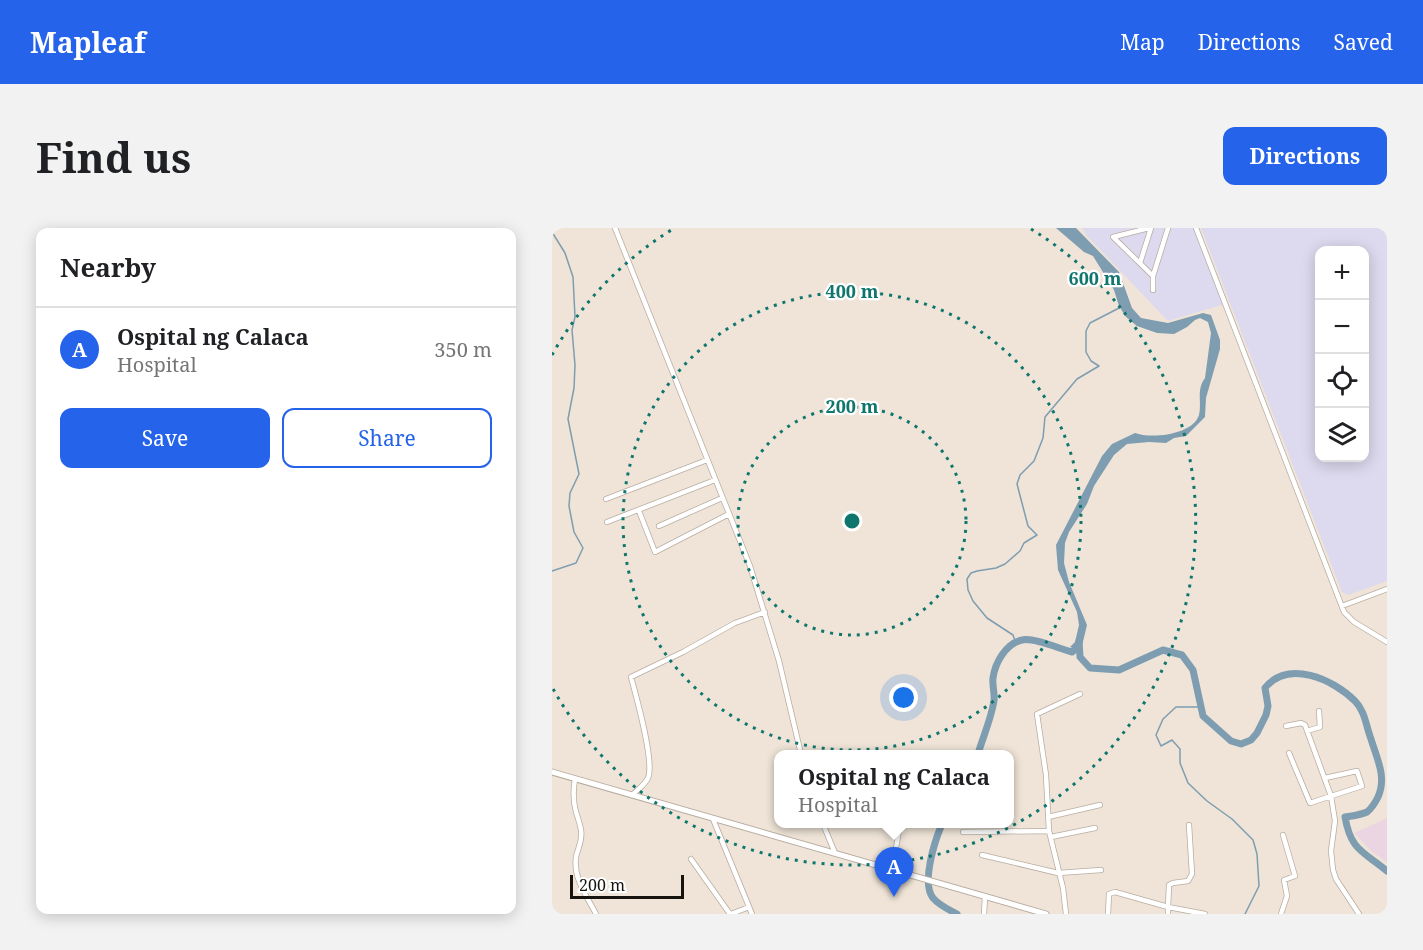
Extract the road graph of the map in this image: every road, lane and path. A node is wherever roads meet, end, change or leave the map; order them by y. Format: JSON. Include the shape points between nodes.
{"nodes":[{"id":1,"x":615,"y":228,"type":"edge"},
{"id":2,"x":1150,"y":228,"type":"edge"},
{"id":3,"x":1168,"y":228,"type":"edge"},
{"id":4,"x":1196,"y":228,"type":"edge"},
{"id":5,"x":1140,"y":264,"type":"junction"},
{"id":6,"x":1153,"y":276,"type":"junction"},
{"id":7,"x":1153,"y":290,"type":"dead end"},
{"id":8,"x":707,"y":460,"type":"junction"},
{"id":9,"x":715,"y":480,"type":"junction"},
{"id":10,"x":722,"y":498,"type":"junction"},
{"id":11,"x":606,"y":499,"type":"dead end"},
{"id":12,"x":639,"y":511,"type":"junction"},
{"id":13,"x":729,"y":514,"type":"junction"},
{"id":14,"x":607,"y":522,"type":"dead end"},
{"id":15,"x":659,"y":526,"type":"dead end"},
{"id":16,"x":1387,"y":589,"type":"edge"},
{"id":17,"x":1342,"y":606,"type":"junction"},
{"id":18,"x":765,"y":612,"type":"junction"},
{"id":19,"x":1387,"y":642,"type":"edge"},
{"id":20,"x":1080,"y":694,"type":"dead end"},
{"id":21,"x":1319,"y":711,"type":"dead end"},
{"id":22,"x":1286,"y":726,"type":"dead end"},
{"id":23,"x":1307,"y":730,"type":"junction"},
{"id":24,"x":800,"y":750,"type":"edge"},
{"id":25,"x":1289,"y":753,"type":"dead end"},
{"id":26,"x":552,"y":772,"type":"edge"},
{"id":27,"x":1325,"y":778,"type":"junction"},
{"id":28,"x":575,"y":779,"type":"junction"},
{"id":29,"x":631,"y":795,"type":"junction"},
{"id":30,"x":1331,"y":796,"type":"junction"},
{"id":31,"x":1100,"y":805,"type":"dead end"},
{"id":32,"x":1048,"y":818,"type":"junction"},
{"id":33,"x":713,"y":819,"type":"junction"},
{"id":34,"x":1189,"y":825,"type":"dead end"},
{"id":35,"x":825,"y":828,"type":"edge"},
{"id":36,"x":899,"y":828,"type":"edge"},
{"id":37,"x":1095,"y":828,"type":"dead end"},
{"id":38,"x":1049,"y":831,"type":"junction"},
{"id":39,"x":963,"y":832,"type":"dead end"},
{"id":40,"x":1283,"y":835,"type":"dead end"},
{"id":41,"x":1051,"y":837,"type":"junction"},
{"id":42,"x":835,"y":853,"type":"junction"},
{"id":43,"x":982,"y":855,"type":"dead end"},
{"id":44,"x":692,"y":859,"type":"dead end"},
{"id":45,"x":881,"y":867,"type":"junction"},
{"id":46,"x":1101,"y":870,"type":"dead end"},
{"id":47,"x":1058,"y":873,"type":"junction"},
{"id":48,"x":985,"y":897,"type":"junction"},
{"id":49,"x":1168,"y":906,"type":"junction"},
{"id":50,"x":749,"y":907,"type":"junction"},
{"id":51,"x":596,"y":914,"type":"edge"},
{"id":52,"x":730,"y":914,"type":"edge"},
{"id":53,"x":752,"y":914,"type":"edge"},
{"id":54,"x":984,"y":914,"type":"edge"},
{"id":55,"x":1046,"y":914,"type":"edge"},
{"id":56,"x":1066,"y":914,"type":"edge"},
{"id":57,"x":1108,"y":914,"type":"edge"},
{"id":58,"x":1168,"y":914,"type":"edge"},
{"id":59,"x":1205,"y":914,"type":"edge"},
{"id":60,"x":1281,"y":914,"type":"edge"},
{"id":61,"x":1359,"y":914,"type":"edge"}],
"edges":[{"from":1,"to":8,"type":"street"},
{"from":2,"to":5,"type":"street"},
{"from":2,"to":5,"type":"street","via":[[1113,237]]},
{"from":3,"to":6,"type":"street"},
{"from":4,"to":17,"type":"street"},
{"from":5,"to":6,"type":"street"},
{"from":6,"to":7,"type":"street"},
{"from":8,"to":9,"type":"street"},
{"from":8,"to":11,"type":"street"},
{"from":9,"to":10,"type":"street"},
{"from":9,"to":12,"type":"street"},
{"from":10,"to":13,"type":"street"},
{"from":10,"to":15,"type":"street"},
{"from":12,"to":13,"type":"street","via":[[655,552]]},
{"from":12,"to":14,"type":"street"},
{"from":13,"to":18,"type":"street"},
{"from":16,"to":17,"type":"street"},
{"from":17,"to":19,"type":"street","via":[[1354,622]]},
{"from":18,"to":24,"type":"street"},
{"from":18,"to":29,"type":"street","via":[[735,623],[631,677],[650,771],[647,781]]},
{"from":20,"to":32,"type":"street","via":[[1037,714]]},
{"from":21,"to":23,"type":"street","via":[[1320,727]]},
{"from":22,"to":23,"type":"street","via":[[1301,723]]},
{"from":23,"to":27,"type":"street"},
{"from":25,"to":30,"type":"street","via":[[1310,802]]},
{"from":26,"to":28,"type":"main road"},
{"from":27,"to":30,"type":"street"},
{"from":27,"to":30,"type":"street","via":[[1357,771],[1362,786]]},
{"from":28,"to":29,"type":"main road"},
{"from":28,"to":51,"type":"street","via":[[573,792],[582,842],[577,850],[578,877]]},
{"from":29,"to":33,"type":"main road"},
{"from":30,"to":61,"type":"street","via":[[1335,821],[1333,870]]},
{"from":31,"to":32,"type":"street"},
{"from":32,"to":38,"type":"street"},
{"from":33,"to":42,"type":"main road"},
{"from":33,"to":50,"type":"street"},
{"from":34,"to":49,"type":"street","via":[[1191,878],[1169,885]]},
{"from":35,"to":42,"type":"street"},
{"from":36,"to":45,"type":"street","via":[[896,848]]},
{"from":37,"to":41,"type":"street"},
{"from":38,"to":39,"type":"street"},
{"from":38,"to":41,"type":"street"},
{"from":40,"to":60,"type":"street","via":[[1295,876],[1284,880],[1287,896]]},
{"from":41,"to":47,"type":"street"},
{"from":42,"to":45,"type":"main road"},
{"from":43,"to":47,"type":"street"},
{"from":44,"to":52,"type":"street"},
{"from":45,"to":48,"type":"main road"},
{"from":46,"to":47,"type":"street"},
{"from":47,"to":56,"type":"street"},
{"from":48,"to":54,"type":"street"},
{"from":48,"to":55,"type":"main road"},
{"from":49,"to":57,"type":"street","via":[[1115,892],[1109,894]]},
{"from":49,"to":58,"type":"street"},
{"from":49,"to":59,"type":"street"},
{"from":50,"to":52,"type":"street"},
{"from":50,"to":53,"type":"street"}]}
